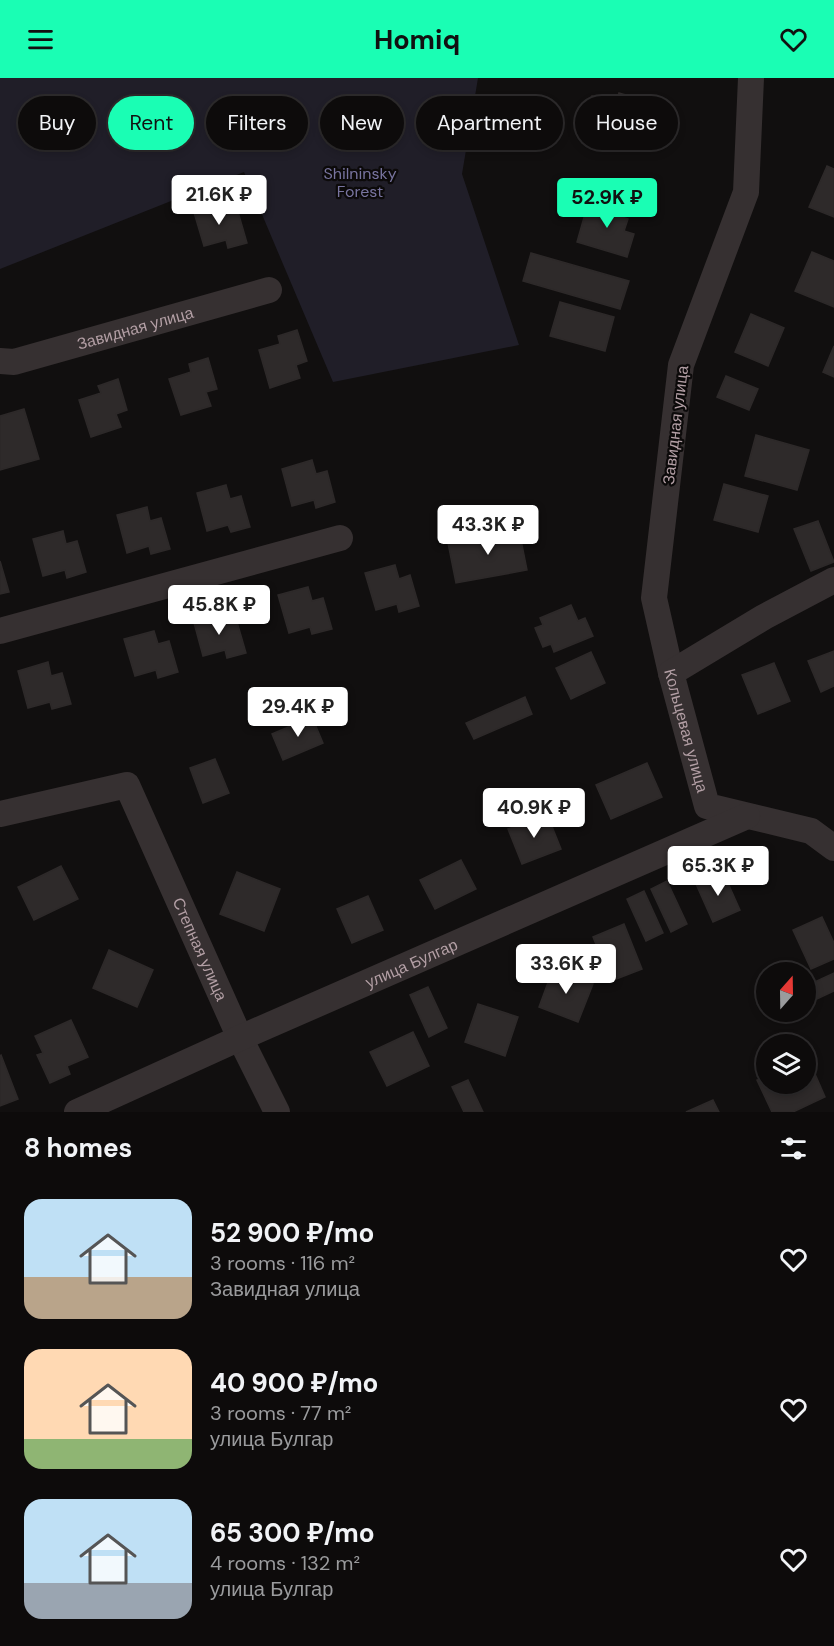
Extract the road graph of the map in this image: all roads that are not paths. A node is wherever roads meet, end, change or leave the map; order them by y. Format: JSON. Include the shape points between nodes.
{"nodes":[{"id":1,"x":751,"y":78,"type":"edge"},
{"id":2,"x":269,"y":290,"type":"dead end"},
{"id":3,"x":0,"y":361,"type":"edge"},
{"id":4,"x":340,"y":538,"type":"dead end"},
{"id":5,"x":834,"y":580,"type":"edge"},
{"id":6,"x":0,"y":631,"type":"edge"},
{"id":7,"x":671,"y":673,"type":"junction"},
{"id":8,"x":0,"y":814,"type":"edge"},
{"id":9,"x":747,"y":816,"type":"junction"},
{"id":10,"x":834,"y":848,"type":"edge"},
{"id":11,"x":240,"y":1038,"type":"junction"},
{"id":12,"x":77,"y":1112,"type":"edge"},
{"id":13,"x":277,"y":1112,"type":"edge"}],
"edges":[{"from":1,"to":7,"type":"street","name":"Завидная улица","via":[[746,192],[681,365],[654,598]]},
{"from":2,"to":3,"type":"street","name":"Завидная улица","via":[[14,362]]},
{"from":4,"to":6,"type":"street"},
{"from":5,"to":7,"type":"street","name":"Кольцевая улица"},
{"from":7,"to":9,"type":"street","name":"Кольцевая улица","via":[[707,806]]},
{"from":8,"to":11,"type":"street","name":"Степная улица","via":[[127,785]]},
{"from":9,"to":10,"type":"street","name":"Кольцевая улица","via":[[811,831]]},
{"from":9,"to":11,"type":"street","name":"улица Булгар"},
{"from":11,"to":12,"type":"street","name":"улица Булгар"},
{"from":11,"to":13,"type":"street","name":"Степная улица"}]}
